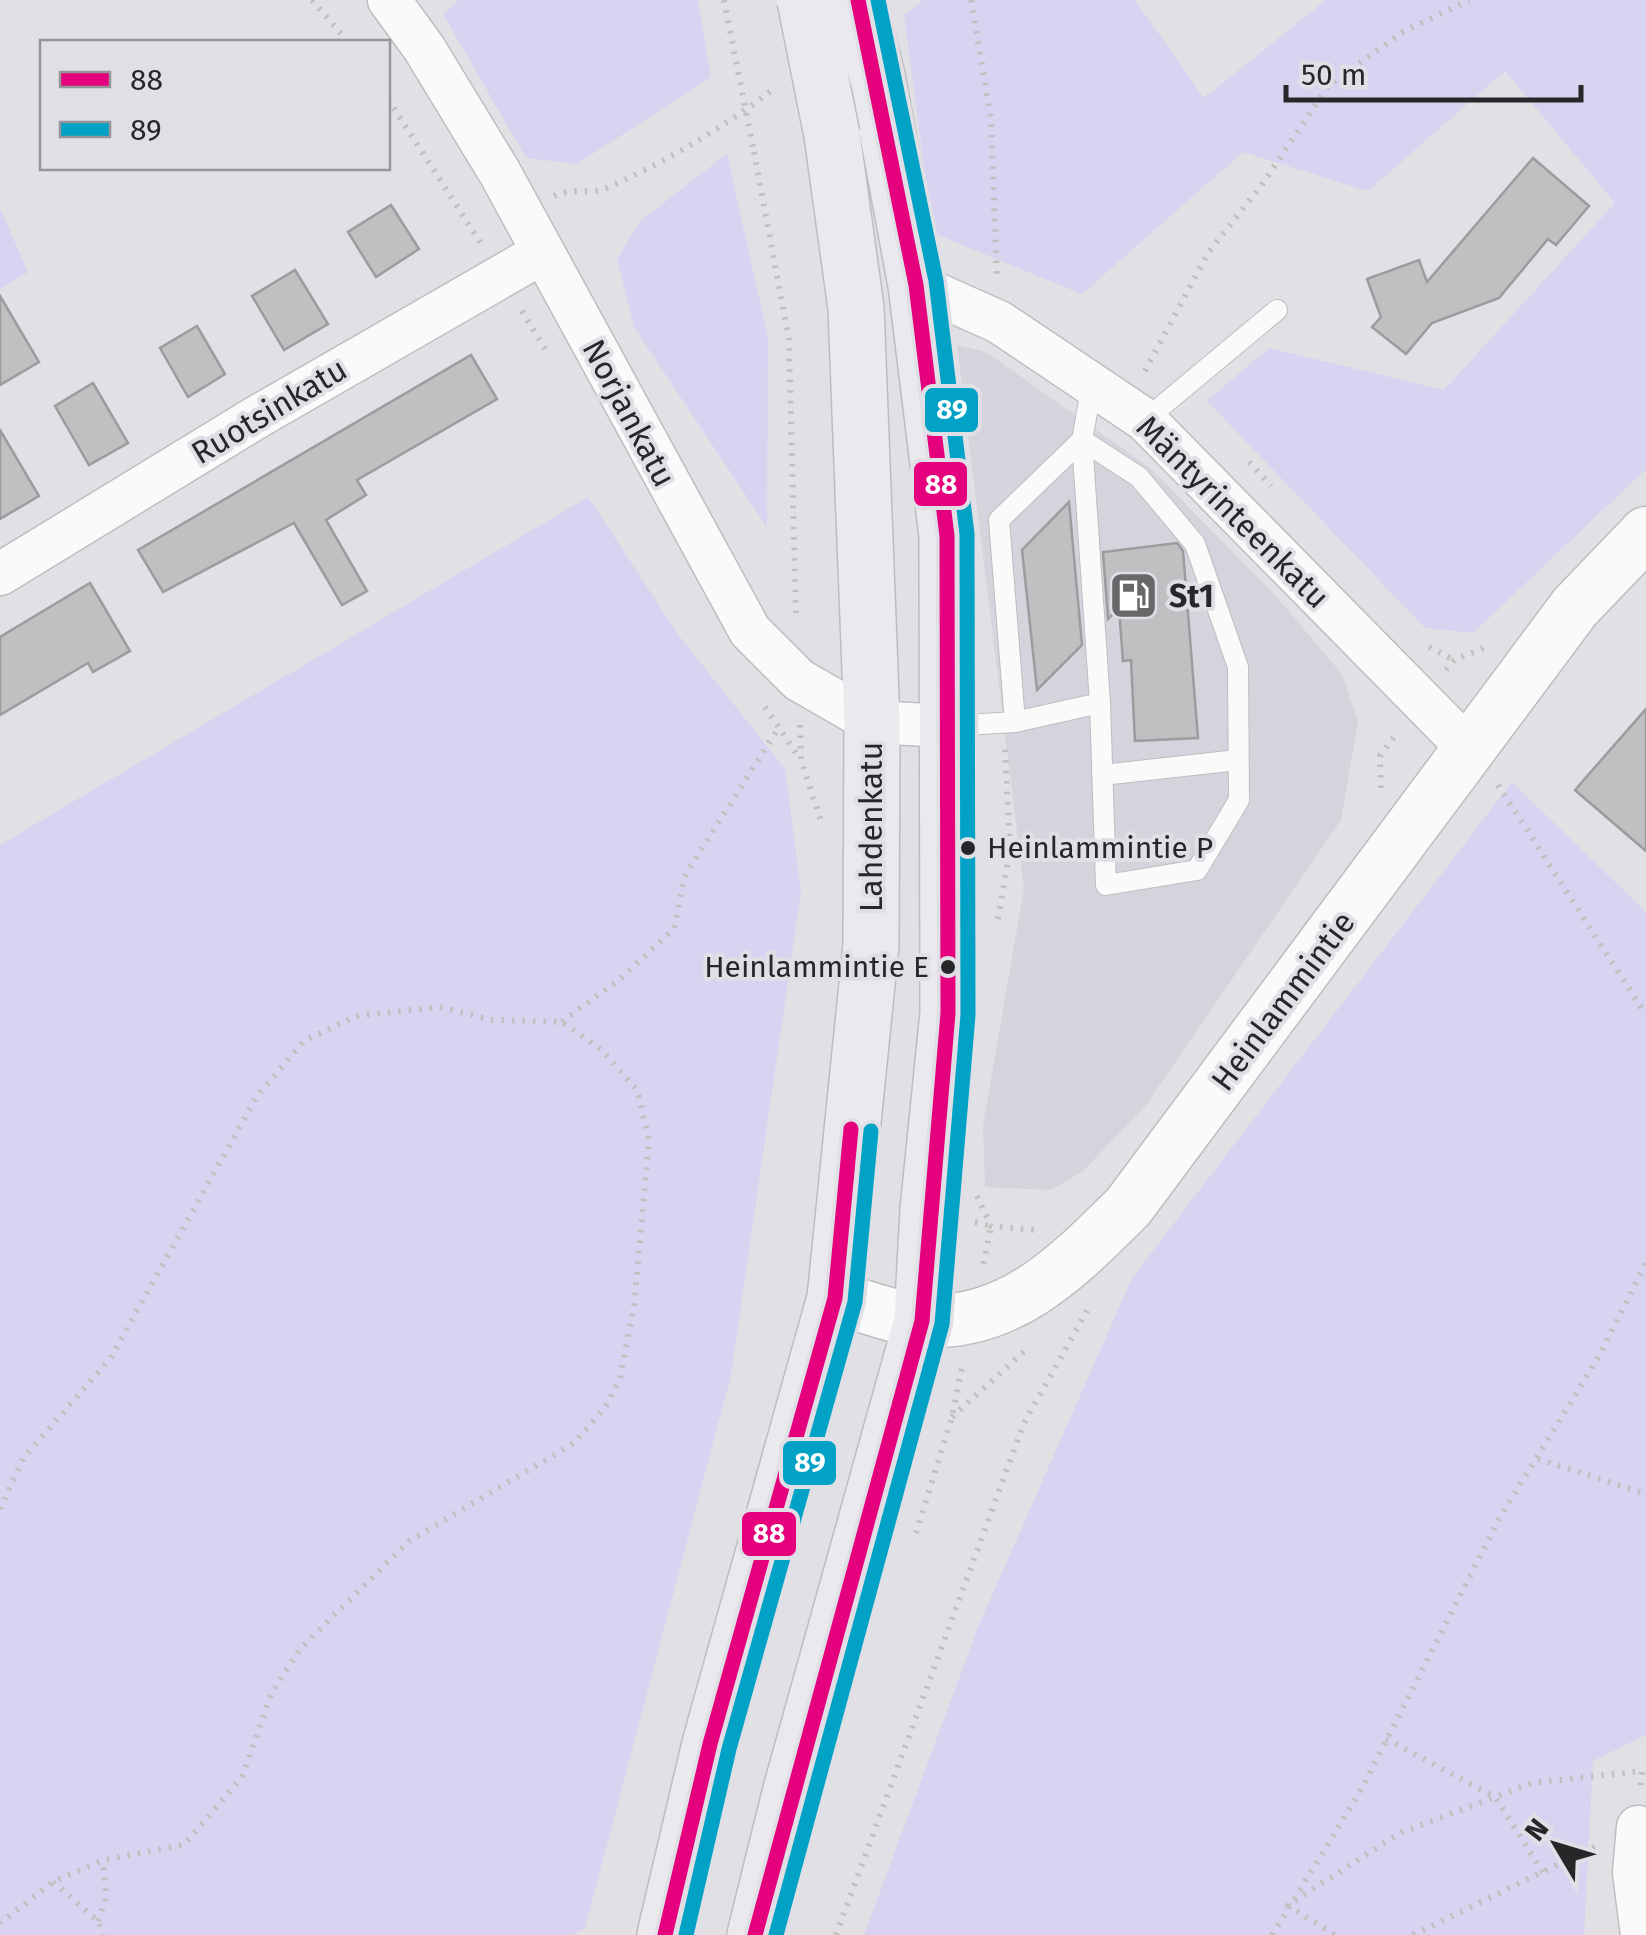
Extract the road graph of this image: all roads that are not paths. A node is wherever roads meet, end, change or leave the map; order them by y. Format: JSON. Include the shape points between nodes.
{"nodes":[{"id":1,"x":389,"y":0,"type":"edge"},
{"id":2,"x":805,"y":0,"type":"edge"},
{"id":3,"x":858,"y":0,"type":"edge"},
{"id":4,"x":542,"y":253,"type":"junction"},
{"id":5,"x":916,"y":285,"type":"junction"},
{"id":6,"x":1277,"y":310,"type":"dead end"},
{"id":7,"x":1121,"y":404,"type":"junction"},
{"id":8,"x":1082,"y":440,"type":"junction"},
{"id":9,"x":1646,"y":533,"type":"edge"},
{"id":10,"x":0,"y":574,"type":"edge"},
{"id":11,"x":1100,"y":703,"type":"junction"},
{"id":12,"x":872,"y":722,"type":"junction"},
{"id":13,"x":1010,"y":722,"type":"junction"},
{"id":14,"x":946,"y":726,"type":"junction"},
{"id":15,"x":1468,"y":748,"type":"junction"},
{"id":16,"x":1238,"y":760,"type":"junction"},
{"id":17,"x":1102,"y":775,"type":"junction"},
{"id":18,"x":835,"y":1298,"type":"junction"},
{"id":19,"x":922,"y":1321,"type":"junction"},
{"id":20,"x":1638,"y":1827,"type":"road end"},
{"id":21,"x":665,"y":1935,"type":"edge"},
{"id":22,"x":756,"y":1935,"type":"edge"},
{"id":23,"x":1642,"y":1935,"type":"edge"}],
"edges":[{"from":1,"to":4,"type":"street","name":"Norjankatu","via":[[424,48]]},
{"from":2,"to":12,"type":"main road","name":"Lahdenkatu","bridge":true,"via":[[856,308]]},
{"from":3,"to":5,"type":"main road","bridge":true},
{"from":4,"to":10,"type":"street","name":"Ruotsinkatu"},
{"from":4,"to":12,"type":"street","name":"Norjankatu","via":[[750,631],[799,680]]},
{"from":5,"to":7,"type":"street","name":"Mäntyrinteenkatu","via":[[999,322]]},
{"from":5,"to":14,"type":"main road","via":[[947,536]]},
{"from":6,"to":7,"type":"lane"},
{"from":7,"to":8,"type":"lane"},
{"from":7,"to":15,"type":"street","name":"Mäntyrinteenkatu"},
{"from":8,"to":11,"type":"lane"},
{"from":8,"to":13,"type":"lane","via":[[999,520]]},
{"from":8,"to":16,"type":"lane","via":[[1139,477],[1195,544],[1238,667]]},
{"from":9,"to":15,"type":"street","name":"Heinlammintie","via":[[1575,607]]},
{"from":11,"to":13,"type":"lane"},
{"from":11,"to":17,"type":"lane"},
{"from":12,"to":14,"type":"street","name":"Norjankatu"},
{"from":12,"to":18,"type":"main road","name":"Lahdenkatu","via":[[871,945]]},
{"from":13,"to":14,"type":"lane"},
{"from":14,"to":19,"type":"main road","via":[[948,1013]]},
{"from":15,"to":19,"type":"street","name":"Heinlammintie","via":[[1128,1207],[1063,1272],[1017,1302],[972,1319]]},
{"from":16,"to":17,"type":"lane"},
{"from":16,"to":17,"type":"lane","via":[[1239,800],[1197,870],[1106,886]]},
{"from":18,"to":19,"type":"street","name":"Heinlammintie"},
{"from":18,"to":21,"type":"main road","name":"Lahdenkatu","via":[[710,1744]]},
{"from":19,"to":22,"type":"main road"},
{"from":20,"to":23,"type":"street","via":[[1634,1872]]}]}
